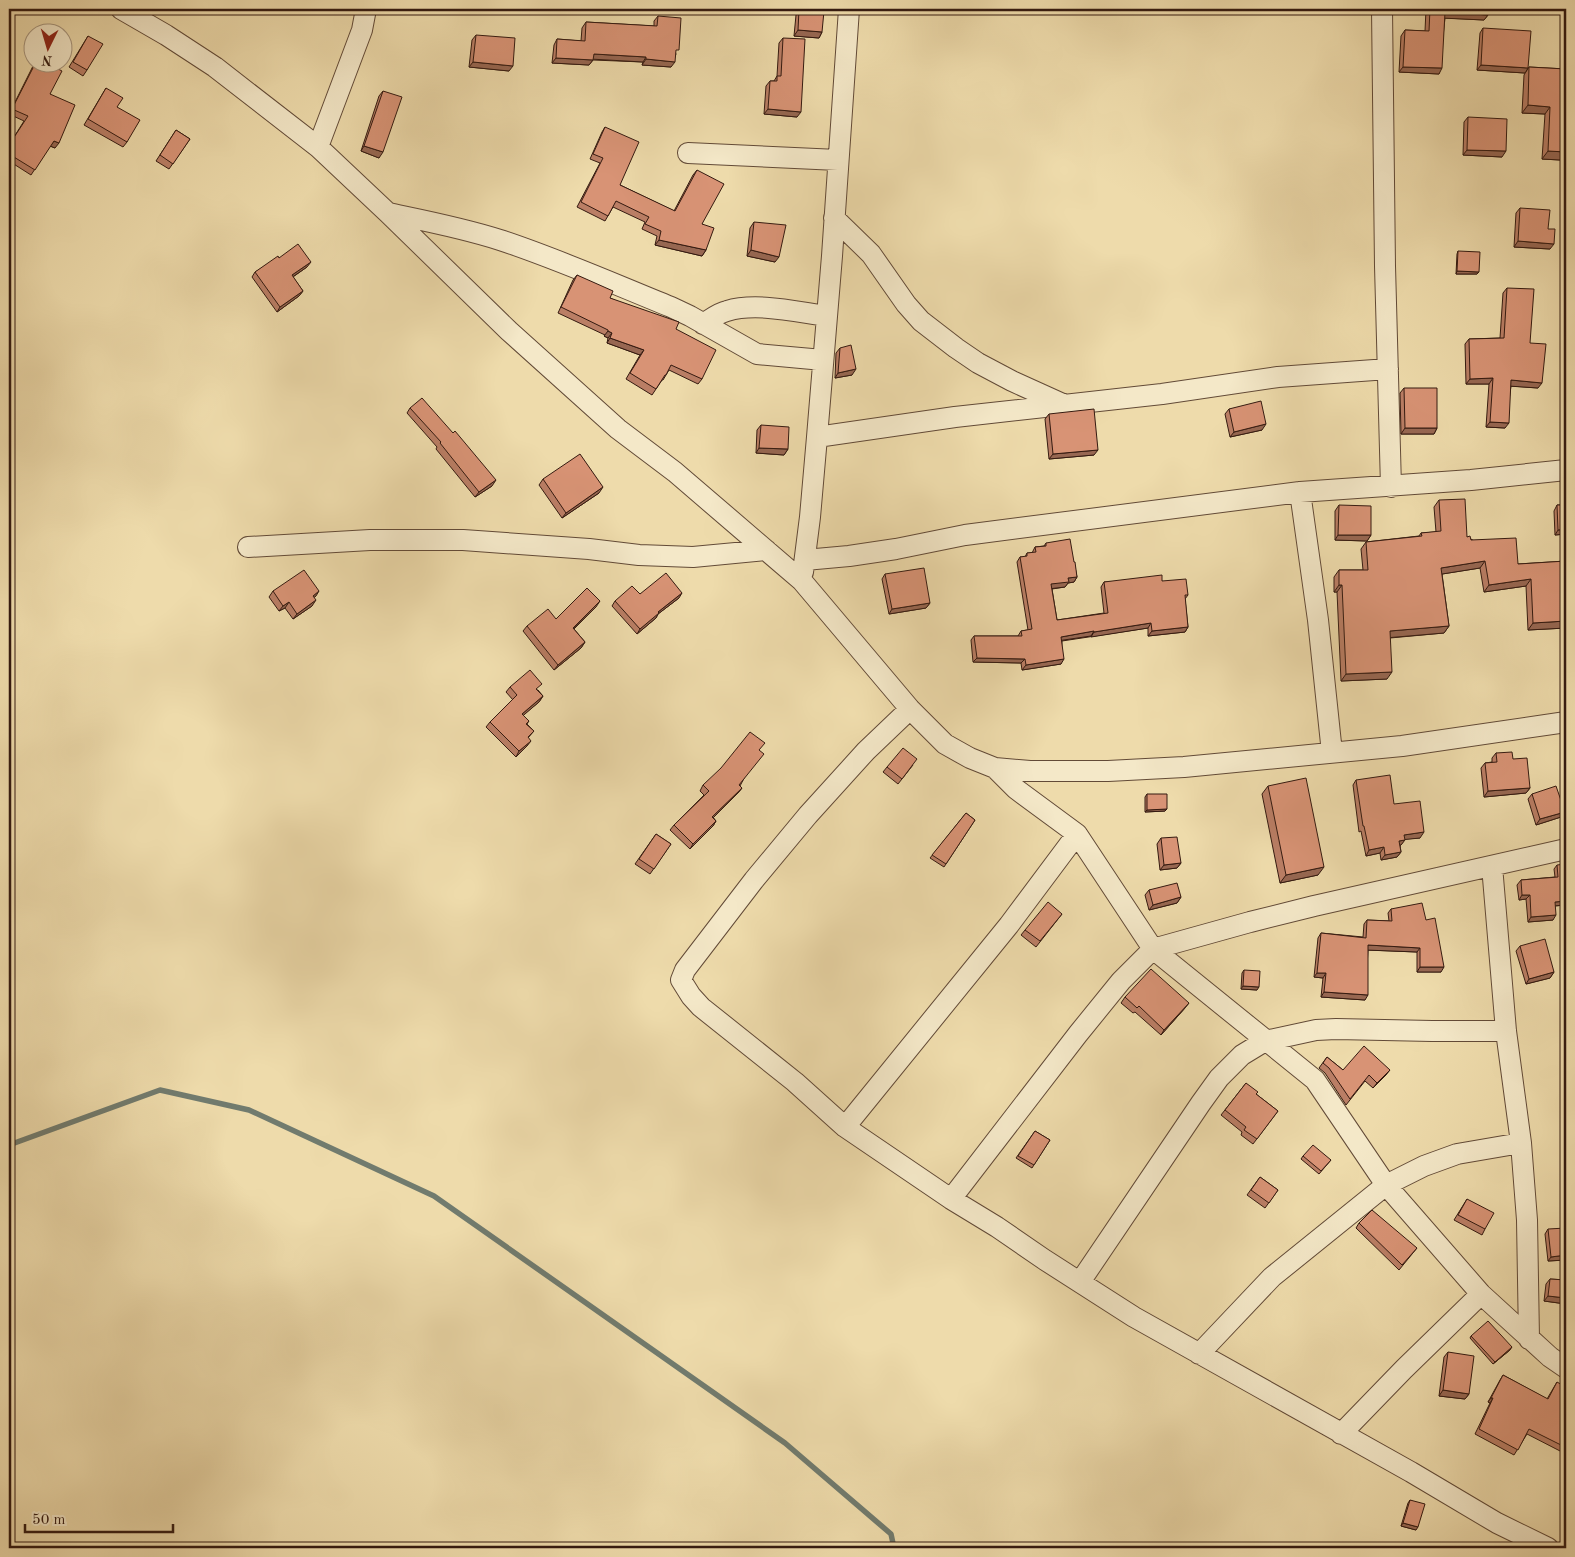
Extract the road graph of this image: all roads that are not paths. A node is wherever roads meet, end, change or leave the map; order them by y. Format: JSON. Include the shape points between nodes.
{"nodes":[{"id":1,"x":122,"y":9,"type":"edge"},
{"id":2,"x":366,"y":9,"type":"edge"},
{"id":3,"x":849,"y":9,"type":"edge"},
{"id":4,"x":1382,"y":9,"type":"edge"},
{"id":5,"x":318,"y":147,"type":"junction"},
{"id":6,"x":688,"y":152,"type":"dead end"},
{"id":7,"x":838,"y":160,"type":"junction"},
{"id":8,"x":388,"y":213,"type":"junction"},
{"id":9,"x":834,"y":218,"type":"junction"},
{"id":10,"x":827,"y":316,"type":"junction"},
{"id":11,"x":703,"y":324,"type":"junction"},
{"id":12,"x":823,"y":360,"type":"junction"},
{"id":13,"x":1388,"y":369,"type":"junction"},
{"id":14,"x":1067,"y":406,"type":"junction"},
{"id":15,"x":817,"y":437,"type":"junction"},
{"id":16,"x":1566,"y":470,"type":"edge"},
{"id":17,"x":1391,"y":487,"type":"junction"},
{"id":18,"x":1300,"y":492,"type":"junction"},
{"id":19,"x":248,"y":547,"type":"dead end"},
{"id":20,"x":766,"y":550,"type":"junction"},
{"id":21,"x":805,"y":560,"type":"junction"},
{"id":22,"x":802,"y":581,"type":"junction"},
{"id":23,"x":910,"y":709,"type":"junction"},
{"id":24,"x":1566,"y":722,"type":"edge"},
{"id":25,"x":1332,"y":753,"type":"junction"},
{"id":26,"x":996,"y":768,"type":"junction"},
{"id":27,"x":1077,"y":834,"type":"junction"},
{"id":28,"x":1566,"y":849,"type":"edge"},
{"id":29,"x":1492,"y":866,"type":"junction"},
{"id":30,"x":1153,"y":949,"type":"junction"},
{"id":31,"x":1506,"y":1031,"type":"junction"},
{"id":32,"x":1265,"y":1041,"type":"junction"},
{"id":33,"x":845,"y":1127,"type":"junction"},
{"id":34,"x":1521,"y":1142,"type":"junction"},
{"id":35,"x":1386,"y":1185,"type":"junction"},
{"id":36,"x":951,"y":1199,"type":"junction"},
{"id":37,"x":1080,"y":1282,"type":"junction"},
{"id":38,"x":1481,"y":1294,"type":"junction"},
{"id":39,"x":1529,"y":1339,"type":"junction"},
{"id":40,"x":1199,"y":1354,"type":"junction"},
{"id":41,"x":1566,"y":1368,"type":"edge"},
{"id":42,"x":1341,"y":1434,"type":"junction"},
{"id":43,"x":1548,"y":1548,"type":"edge"}],
"edges":[{"from":1,"to":5,"type":"street","via":[[215,67]]},
{"from":2,"to":5,"type":"street","via":[[362,30]]},
{"from":3,"to":7,"type":"street"},
{"from":4,"to":13,"type":"street"},
{"from":5,"to":8,"type":"street"},
{"from":6,"to":7,"type":"street"},
{"from":7,"to":9,"type":"street"},
{"from":8,"to":11,"type":"street","via":[[500,240],[671,307]]},
{"from":8,"to":20,"type":"street","via":[[595,409]]},
{"from":9,"to":10,"type":"street"},
{"from":9,"to":14,"type":"street","via":[[871,254],[921,321],[978,363]]},
{"from":10,"to":11,"type":"street","via":[[738,308],[720,313]]},
{"from":10,"to":12,"type":"street"},
{"from":11,"to":12,"type":"street","via":[[757,354]]},
{"from":12,"to":15,"type":"street"},
{"from":13,"to":14,"type":"street","via":[[1278,377]]},
{"from":13,"to":17,"type":"street"},
{"from":14,"to":15,"type":"street"},
{"from":15,"to":21,"type":"street"},
{"from":16,"to":17,"type":"street"},
{"from":17,"to":18,"type":"street"},
{"from":18,"to":21,"type":"street","via":[[965,535],[877,552]]},
{"from":18,"to":25,"type":"street"},
{"from":19,"to":20,"type":"street","via":[[370,540],[463,540],[693,557]]},
{"from":20,"to":22,"type":"street"},
{"from":21,"to":22,"type":"street"},
{"from":22,"to":23,"type":"street"},
{"from":23,"to":26,"type":"street","via":[[946,744]]},
{"from":23,"to":33,"type":"street","via":[[866,751],[808,815],[754,880],[682,978],[691,996],[702,1007]]},
{"from":24,"to":25,"type":"street"},
{"from":25,"to":26,"type":"street","via":[[1108,771]]},
{"from":26,"to":27,"type":"street","via":[[1016,789]]},
{"from":27,"to":30,"type":"street"},
{"from":27,"to":33,"type":"street","via":[[1009,925]]},
{"from":28,"to":29,"type":"street"},
{"from":29,"to":30,"type":"street","via":[[1314,906]]},
{"from":29,"to":31,"type":"street"},
{"from":30,"to":32,"type":"street"},
{"from":30,"to":36,"type":"street","via":[[1121,981],[1078,1034]]},
{"from":31,"to":32,"type":"street","via":[[1336,1029]]},
{"from":31,"to":34,"type":"street"},
{"from":32,"to":35,"type":"street","via":[[1315,1080]]},
{"from":32,"to":37,"type":"street","via":[[1242,1055],[1219,1078]]},
{"from":33,"to":36,"type":"street"},
{"from":34,"to":35,"type":"street","via":[[1457,1154]]},
{"from":34,"to":39,"type":"street","via":[[1527,1220]]},
{"from":35,"to":38,"type":"street"},
{"from":35,"to":40,"type":"street","via":[[1272,1277]]},
{"from":36,"to":37,"type":"street"},
{"from":37,"to":40,"type":"street"},
{"from":38,"to":39,"type":"street"},
{"from":38,"to":42,"type":"street"},
{"from":39,"to":41,"type":"street"},
{"from":40,"to":42,"type":"street"},
{"from":42,"to":43,"type":"street","via":[[1497,1523]]}]}
